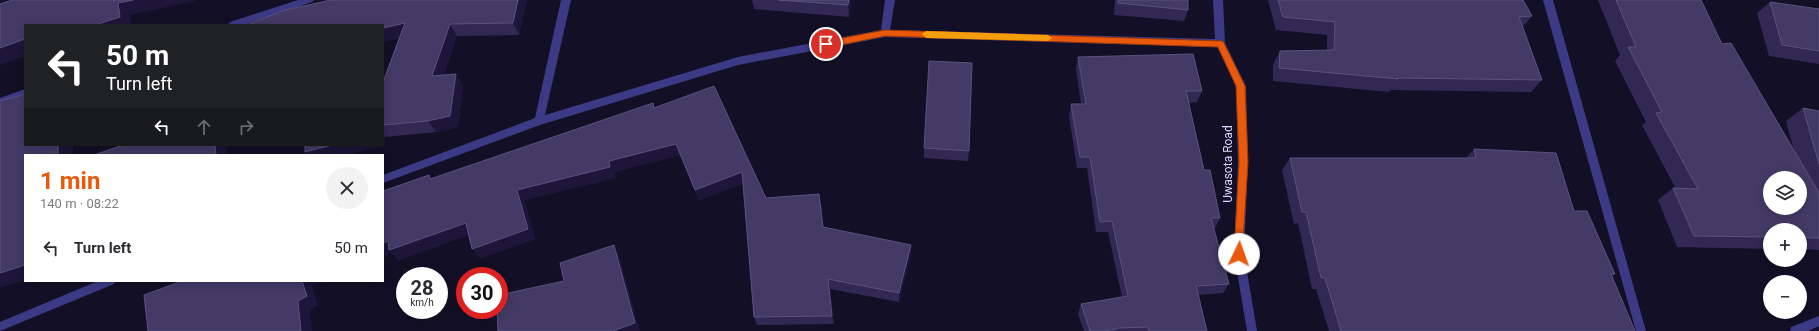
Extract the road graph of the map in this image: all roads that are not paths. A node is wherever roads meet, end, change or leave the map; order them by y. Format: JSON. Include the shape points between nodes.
{"nodes":[{"id":1,"x":309,"y":0,"type":"edge"},
{"id":2,"x":566,"y":0,"type":"edge"},
{"id":3,"x":890,"y":0,"type":"edge"},
{"id":4,"x":1218,"y":0,"type":"edge"},
{"id":5,"x":1548,"y":0,"type":"edge"},
{"id":6,"x":236,"y":24,"type":"edge"},
{"id":7,"x":885,"y":33,"type":"junction"},
{"id":8,"x":1220,"y":44,"type":"junction"},
{"id":9,"x":24,"y":93,"type":"edge"},
{"id":10,"x":0,"y":102,"type":"edge"},
{"id":11,"x":539,"y":121,"type":"junction"},
{"id":12,"x":384,"y":179,"type":"edge"},
{"id":13,"x":108,"y":282,"type":"edge"},
{"id":14,"x":1819,"y":321,"type":"edge"},
{"id":15,"x":0,"y":327,"type":"edge"},
{"id":16,"x":1252,"y":331,"type":"edge"},
{"id":17,"x":1641,"y":331,"type":"edge"},
{"id":18,"x":1795,"y":331,"type":"edge"}],
"edges":[{"from":1,"to":6,"type":"street"},
{"from":2,"to":11,"type":"street"},
{"from":3,"to":7,"type":"street"},
{"from":4,"to":8,"type":"street","name":"Uwasota Road"},
{"from":5,"to":17,"type":"street"},
{"from":7,"to":8,"type":"street"},
{"from":7,"to":11,"type":"street","via":[[738,61]]},
{"from":8,"to":16,"type":"street","name":"Uwasota Road","via":[[1241,86],[1244,162],[1239,254]]},
{"from":9,"to":10,"type":"street"},
{"from":11,"to":12,"type":"street"},
{"from":13,"to":15,"type":"street"},
{"from":14,"to":18,"type":"street"}]}
